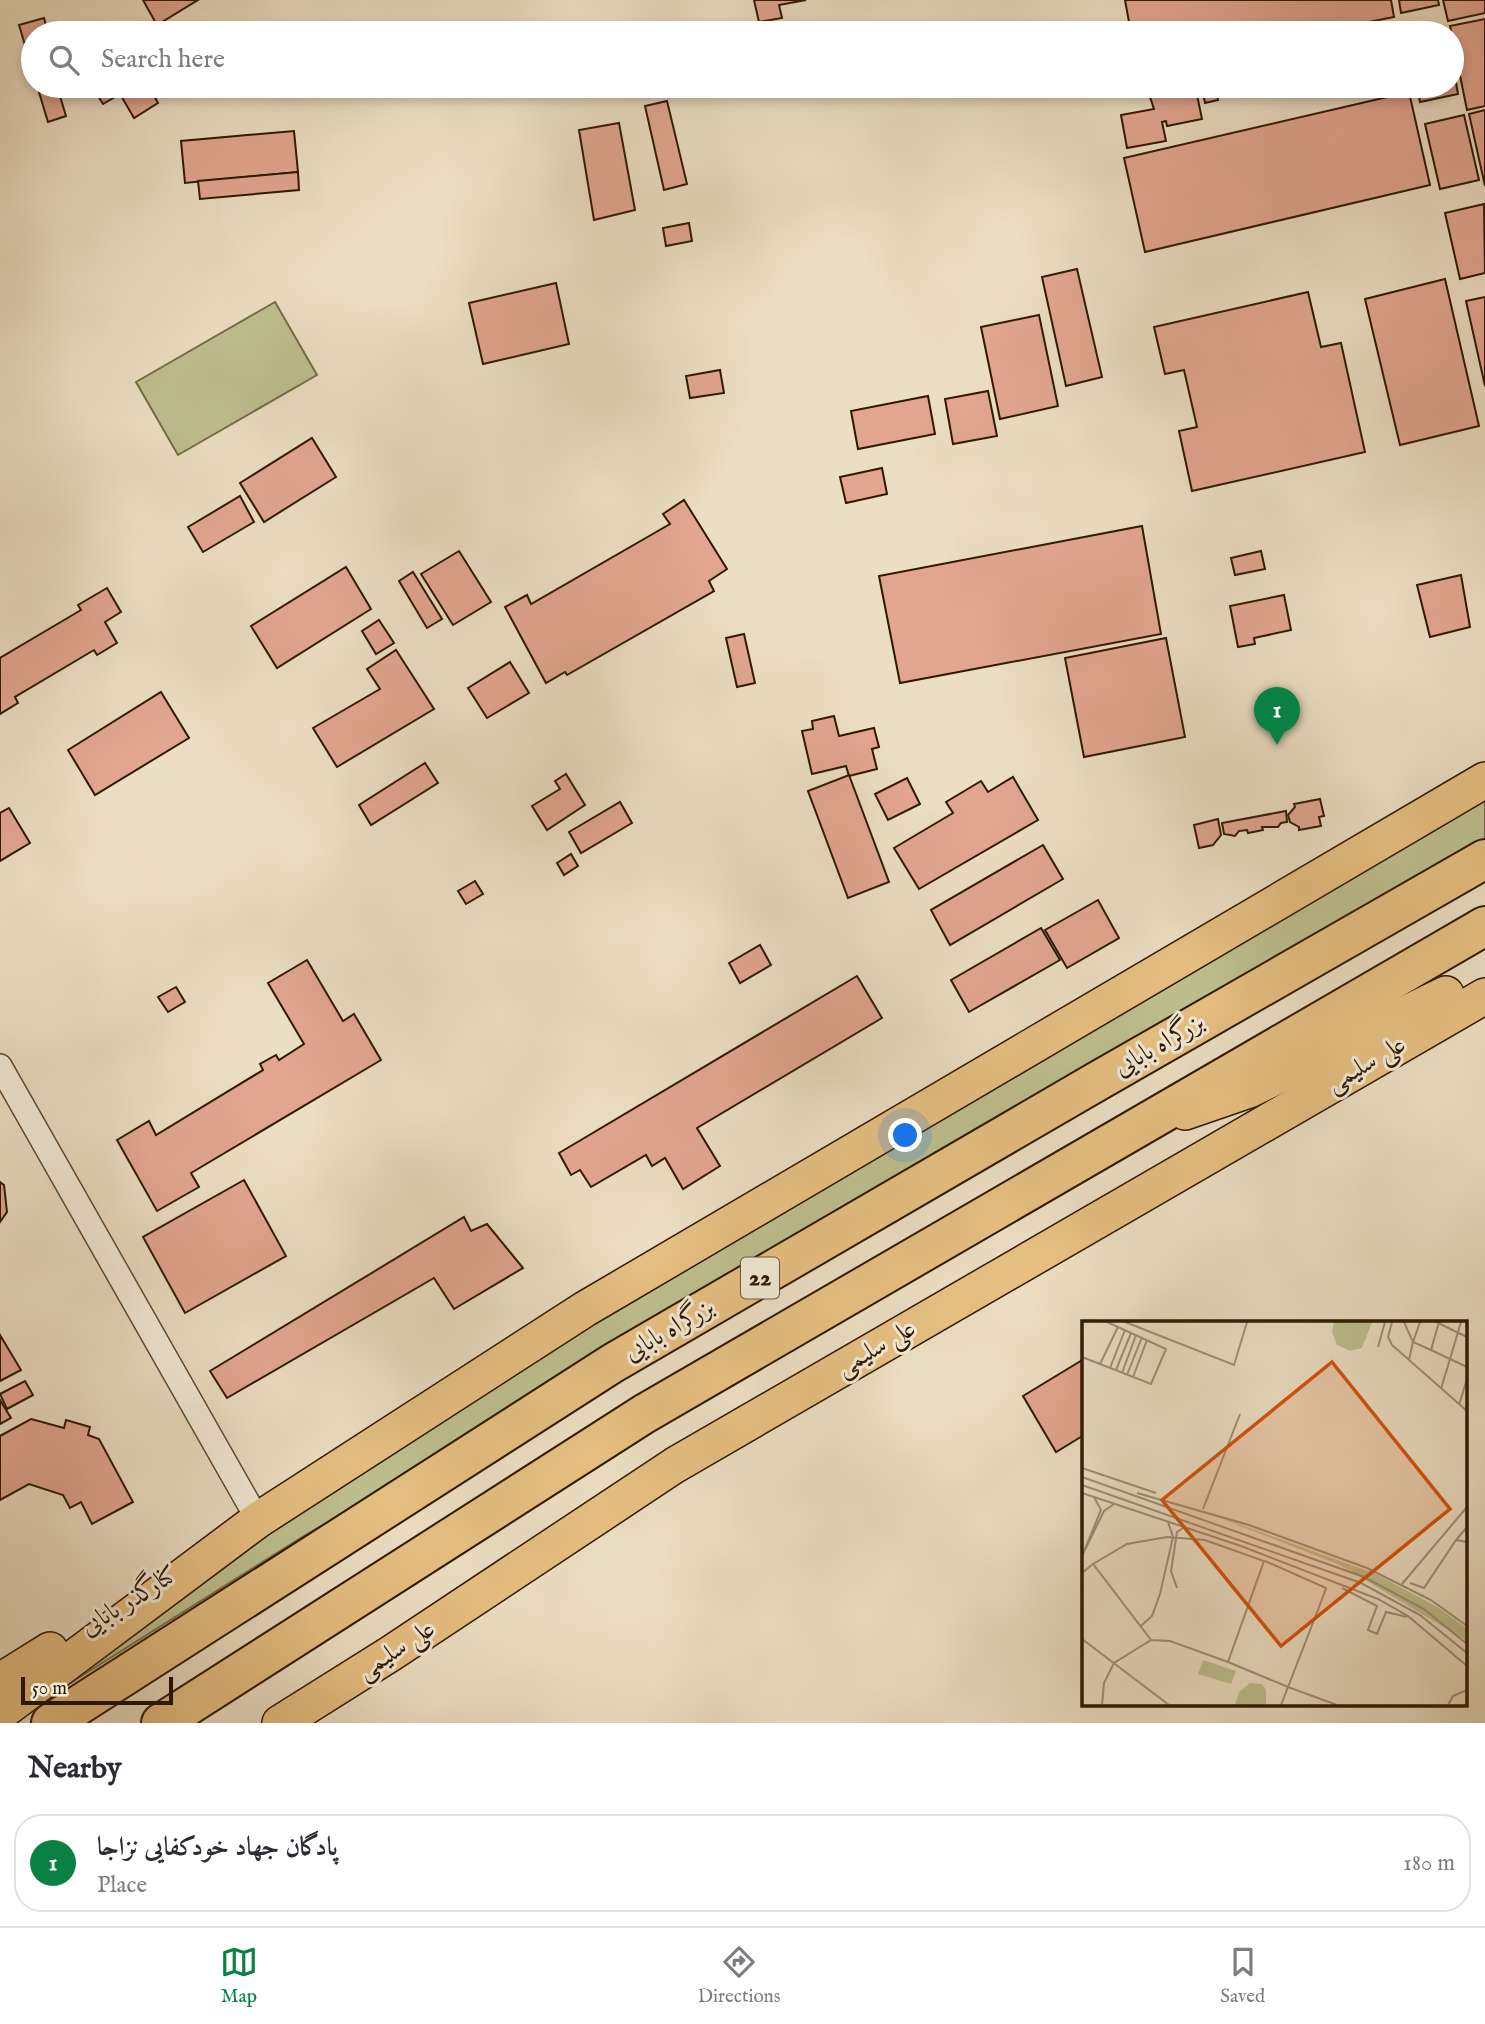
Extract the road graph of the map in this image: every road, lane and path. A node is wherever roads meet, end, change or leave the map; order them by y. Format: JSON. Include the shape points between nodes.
{"nodes":[{"id":1,"x":1485,"y":780,"type":"edge"},
{"id":2,"x":1485,"y":859,"type":"edge"},
{"id":3,"x":1485,"y":926,"type":"edge"},
{"id":4,"x":1485,"y":975,"type":"edge"},
{"id":5,"x":1485,"y":996,"type":"edge"},
{"id":6,"x":0,"y":1066,"type":"edge"},
{"id":7,"x":1125,"y":1133,"type":"junction"},
{"id":8,"x":258,"y":1520,"type":"junction"},
{"id":9,"x":0,"y":1681,"type":"edge"},
{"id":10,"x":0,"y":1713,"type":"edge"},
{"id":11,"x":51,"y":1723,"type":"edge"},
{"id":12,"x":161,"y":1723,"type":"edge"},
{"id":13,"x":280,"y":1723,"type":"edge"}],
"edges":[{"from":1,"to":8,"type":"main road","via":[[585,1309]]},
{"from":2,"to":11,"type":"highway","name":"بزرگراه بابایی","number":"22","via":[[613,1363]]},
{"from":3,"to":7,"type":"highway","number":"22"},
{"from":4,"to":7,"type":"main road","via":[[1249,1090]]},
{"from":5,"to":13,"type":"main road","name":"علی سلیمی","via":[[676,1465]]},
{"from":6,"to":8,"type":"street"},
{"from":7,"to":12,"type":"highway","number":"22","via":[[644,1414]]},
{"from":8,"to":9,"type":"main road","name":"کنارگذر بابایی"},
{"from":8,"to":10,"type":"main road"}]}
